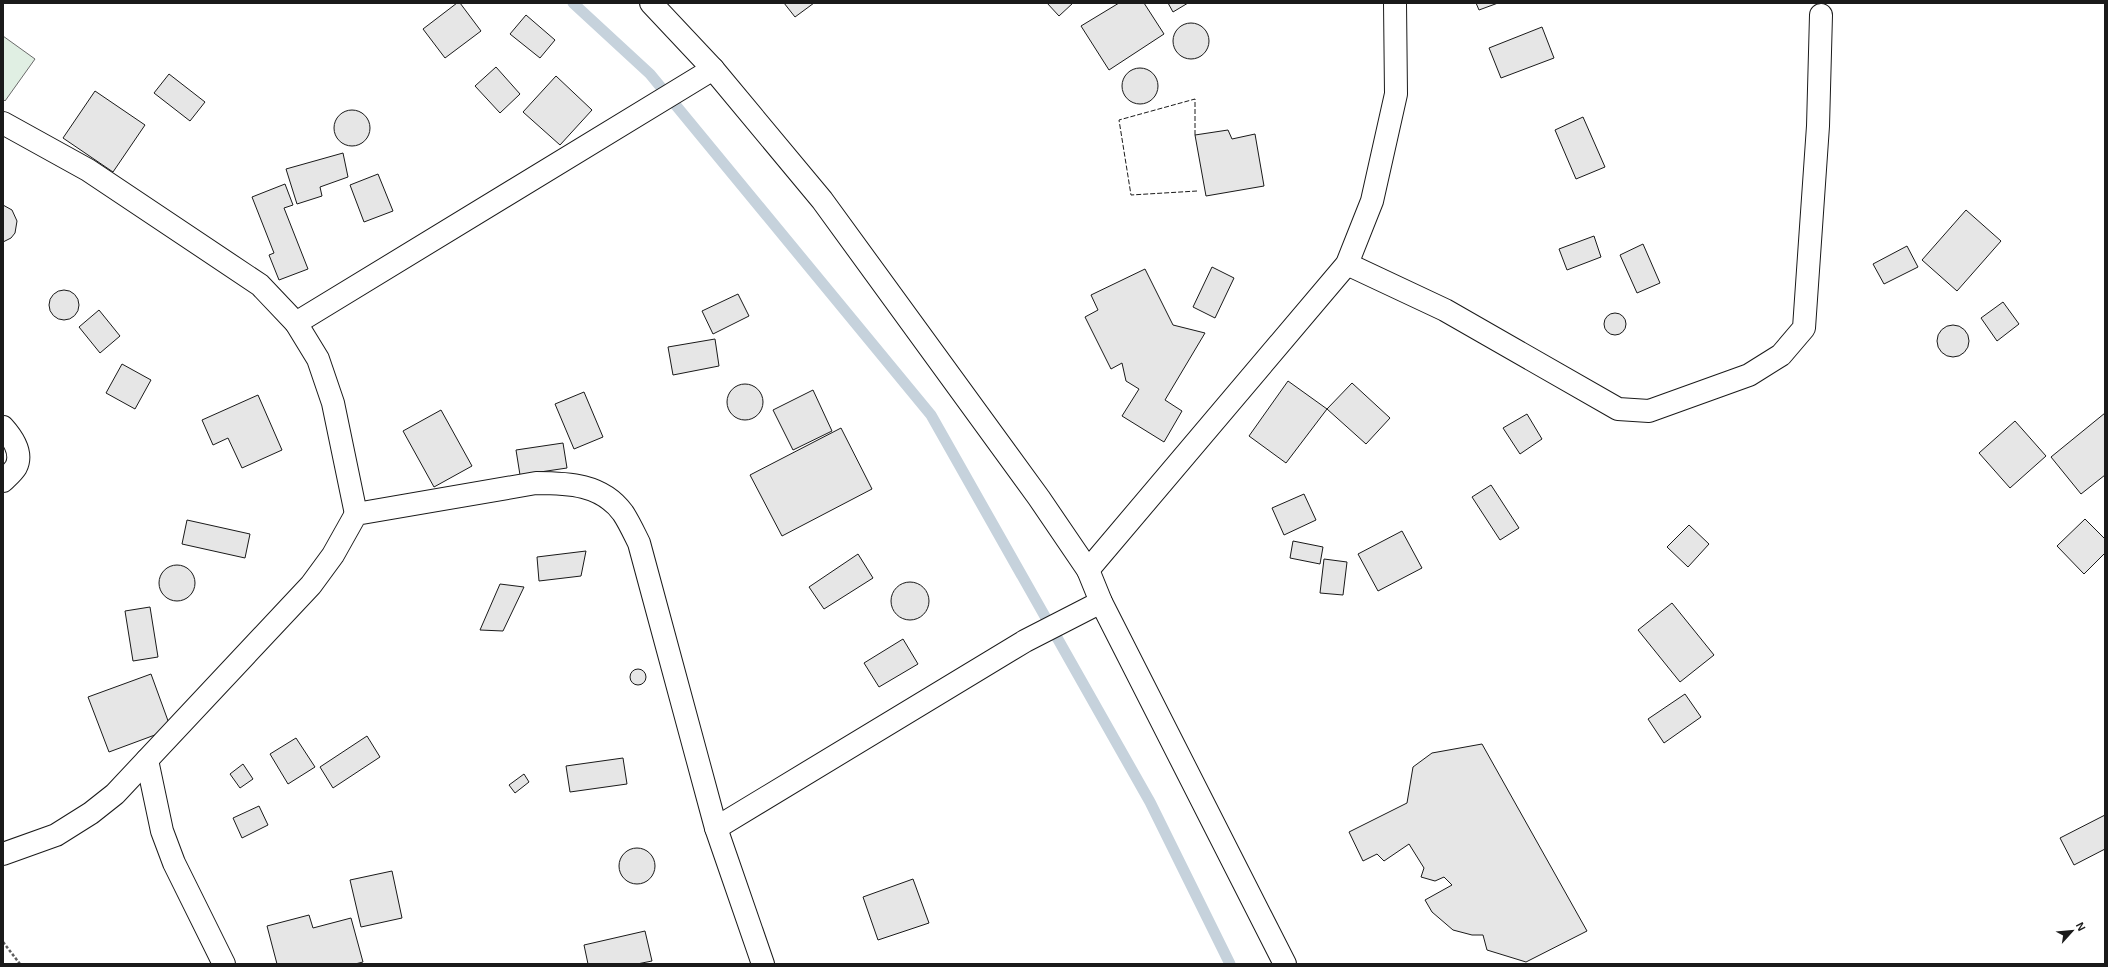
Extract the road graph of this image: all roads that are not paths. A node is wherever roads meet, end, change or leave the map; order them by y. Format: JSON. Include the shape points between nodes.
{"nodes":[{"id":1,"x":651,"y":3,"type":"edge"},
{"id":2,"x":1395,"y":3,"type":"edge"},
{"id":3,"x":1822,"y":15,"type":"dead end"},
{"id":4,"x":713,"y":69,"type":"junction"},
{"id":5,"x":3,"y":123,"type":"edge"},
{"id":6,"x":1348,"y":264,"type":"junction"},
{"id":7,"x":296,"y":323,"type":"junction"},
{"id":8,"x":3,"y":427,"type":"edge"},
{"id":9,"x":3,"y":481,"type":"edge"},
{"id":10,"x":356,"y":514,"type":"junction"},
{"id":11,"x":1088,"y":570,"type":"junction"},
{"id":12,"x":1101,"y":602,"type":"junction"},
{"id":13,"x":147,"y":760,"type":"junction"},
{"id":14,"x":716,"y":828,"type":"junction"},
{"id":15,"x":3,"y":854,"type":"edge"},
{"id":16,"x":224,"y":964,"type":"edge"},
{"id":17,"x":763,"y":964,"type":"edge"},
{"id":18,"x":1285,"y":964,"type":"edge"}],
"edges":[{"from":1,"to":4,"type":"street"},
{"from":2,"to":6,"type":"street","via":[[1396,94],[1372,201]]},
{"from":3,"to":6,"type":"street","via":[[1818,126],[1804,328],[1781,355],[1749,375],[1649,411],[1618,409],[1445,310]]},
{"from":4,"to":7,"type":"street"},
{"from":4,"to":11,"type":"street","via":[[822,200],[1039,498]]},
{"from":5,"to":7,"type":"street","via":[[88,170],[260,285]]},
{"from":6,"to":11,"type":"street"},
{"from":7,"to":10,"type":"street","via":[[318,359],[333,403]]},
{"from":8,"to":9,"type":"street","via":[[10,434],[18,450],[16,466]]},
{"from":10,"to":13,"type":"street","via":[[333,555],[311,585]]},
{"from":10,"to":14,"type":"street","via":[[536,483],[564,483],[588,487],[623,512],[640,543]]},
{"from":11,"to":12,"type":"street"},
{"from":12,"to":14,"type":"street","via":[[1025,641]]},
{"from":12,"to":18,"type":"street"},
{"from":13,"to":15,"type":"street","via":[[115,794],[91,813],[56,835]]},
{"from":13,"to":16,"type":"street","via":[[162,831],[174,863]]},
{"from":14,"to":17,"type":"street"}]}
